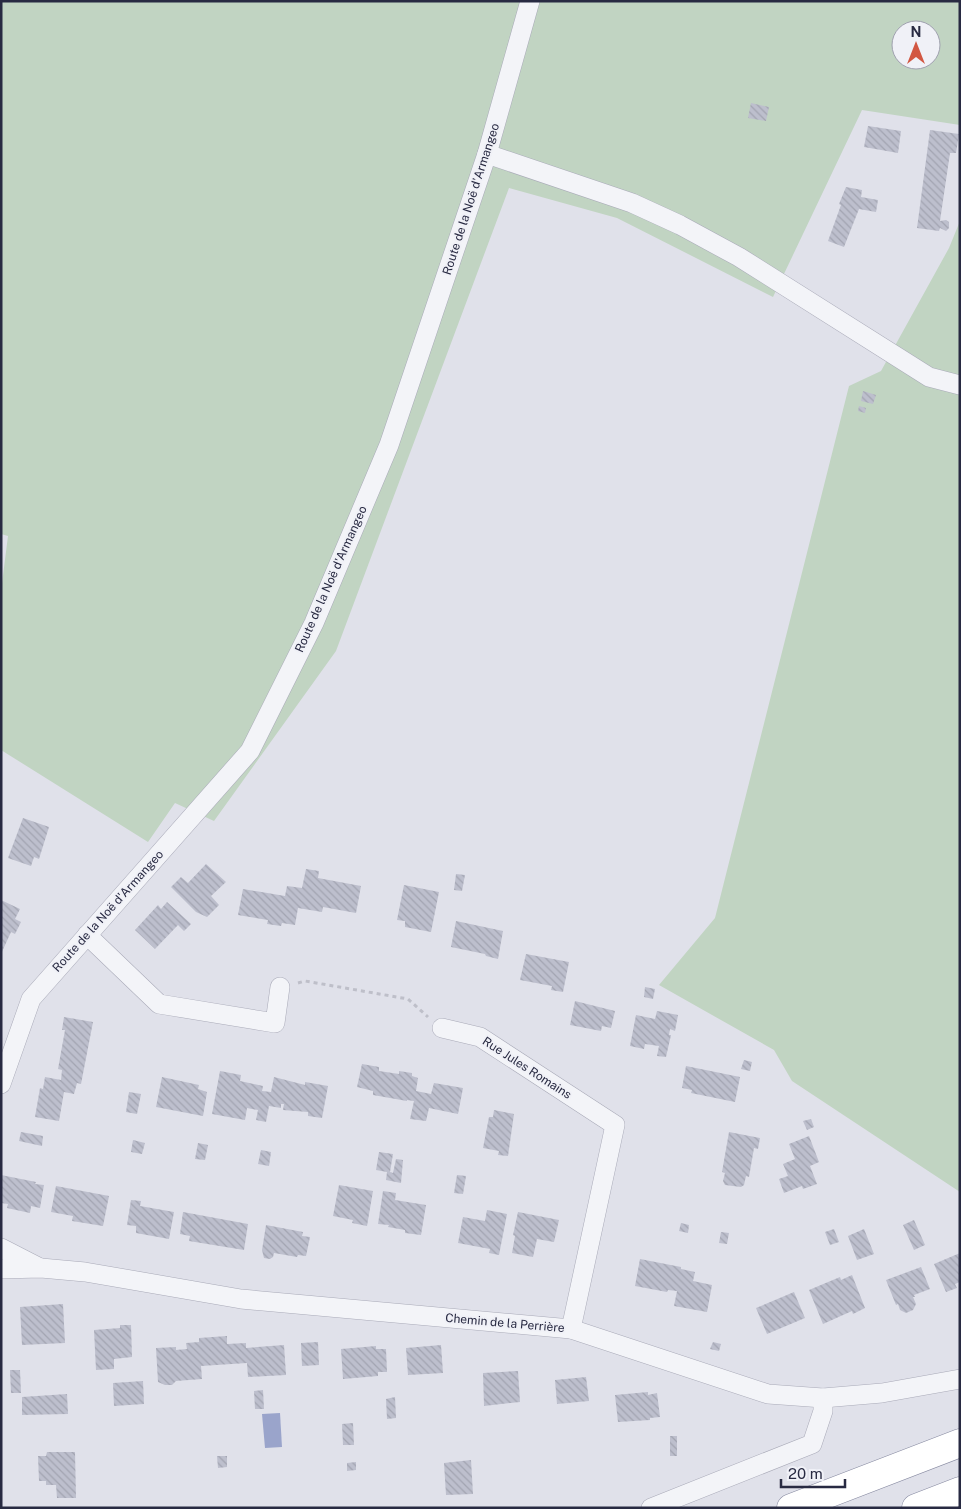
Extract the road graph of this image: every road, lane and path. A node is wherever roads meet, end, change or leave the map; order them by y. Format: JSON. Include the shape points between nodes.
{"nodes":[{"id":1,"x":530,"y":1,"type":"edge"},
{"id":2,"x":487,"y":154,"type":"junction"},
{"id":3,"x":960,"y":385,"type":"edge"},
{"id":4,"x":86,"y":935,"type":"junction"},
{"id":5,"x":280,"y":987,"type":"joint"},
{"id":6,"x":442,"y":1028,"type":"joint"},
{"id":7,"x":1,"y":1084,"type":"edge"},
{"id":8,"x":1,"y":1248,"type":"edge"},
{"id":9,"x":41,"y":1268,"type":"junction"},
{"id":10,"x":1,"y":1269,"type":"edge"},
{"id":11,"x":571,"y":1328,"type":"junction"},
{"id":12,"x":960,"y":1379,"type":"edge"},
{"id":13,"x":823,"y":1398,"type":"junction"},
{"id":14,"x":960,"y":1443,"type":"edge"},
{"id":15,"x":960,"y":1491,"type":"edge"},
{"id":16,"x":651,"y":1508,"type":"edge"},
{"id":17,"x":791,"y":1508,"type":"edge"},
{"id":18,"x":916,"y":1508,"type":"edge"}],
"edges":[{"from":1,"to":2,"type":"street","name":"Route de la Noë d'Armangeo"},
{"from":2,"to":3,"type":"street","via":[[632,203],[680,225],[739,257],[929,377]]},
{"from":2,"to":4,"type":"street","name":"Route de la Noë d'Armangeo","via":[[389,445],[314,624],[250,751]]},
{"from":4,"to":5,"type":"street","via":[[160,1004],[275,1023]]},
{"from":4,"to":7,"type":"street","name":"Route de la Noë d'Armangeo","via":[[31,998]]},
{"from":5,"to":6,"type":"path","via":[[304,981],[408,999]]},
{"from":6,"to":11,"type":"street","name":"Rue Jules Romains","via":[[480,1037],[615,1125]]},
{"from":8,"to":9,"type":"street","name":"Chemin de la Perrière"},
{"from":9,"to":10,"type":"street","name":"Chemin de la Perrière"},
{"from":9,"to":11,"type":"street","name":"Chemin de la Perrière","via":[[85,1272],[241,1298]]},
{"from":11,"to":13,"type":"street","name":"Chemin de la Perrière","via":[[768,1394]]},
{"from":12,"to":13,"type":"street","name":"Chemin de la Perrière","via":[[882,1393]]},
{"from":13,"to":16,"type":"street","via":[[823,1411],[812,1444]]},
{"from":14,"to":17,"type":"highway"},
{"from":15,"to":18,"type":"highway"}]}
